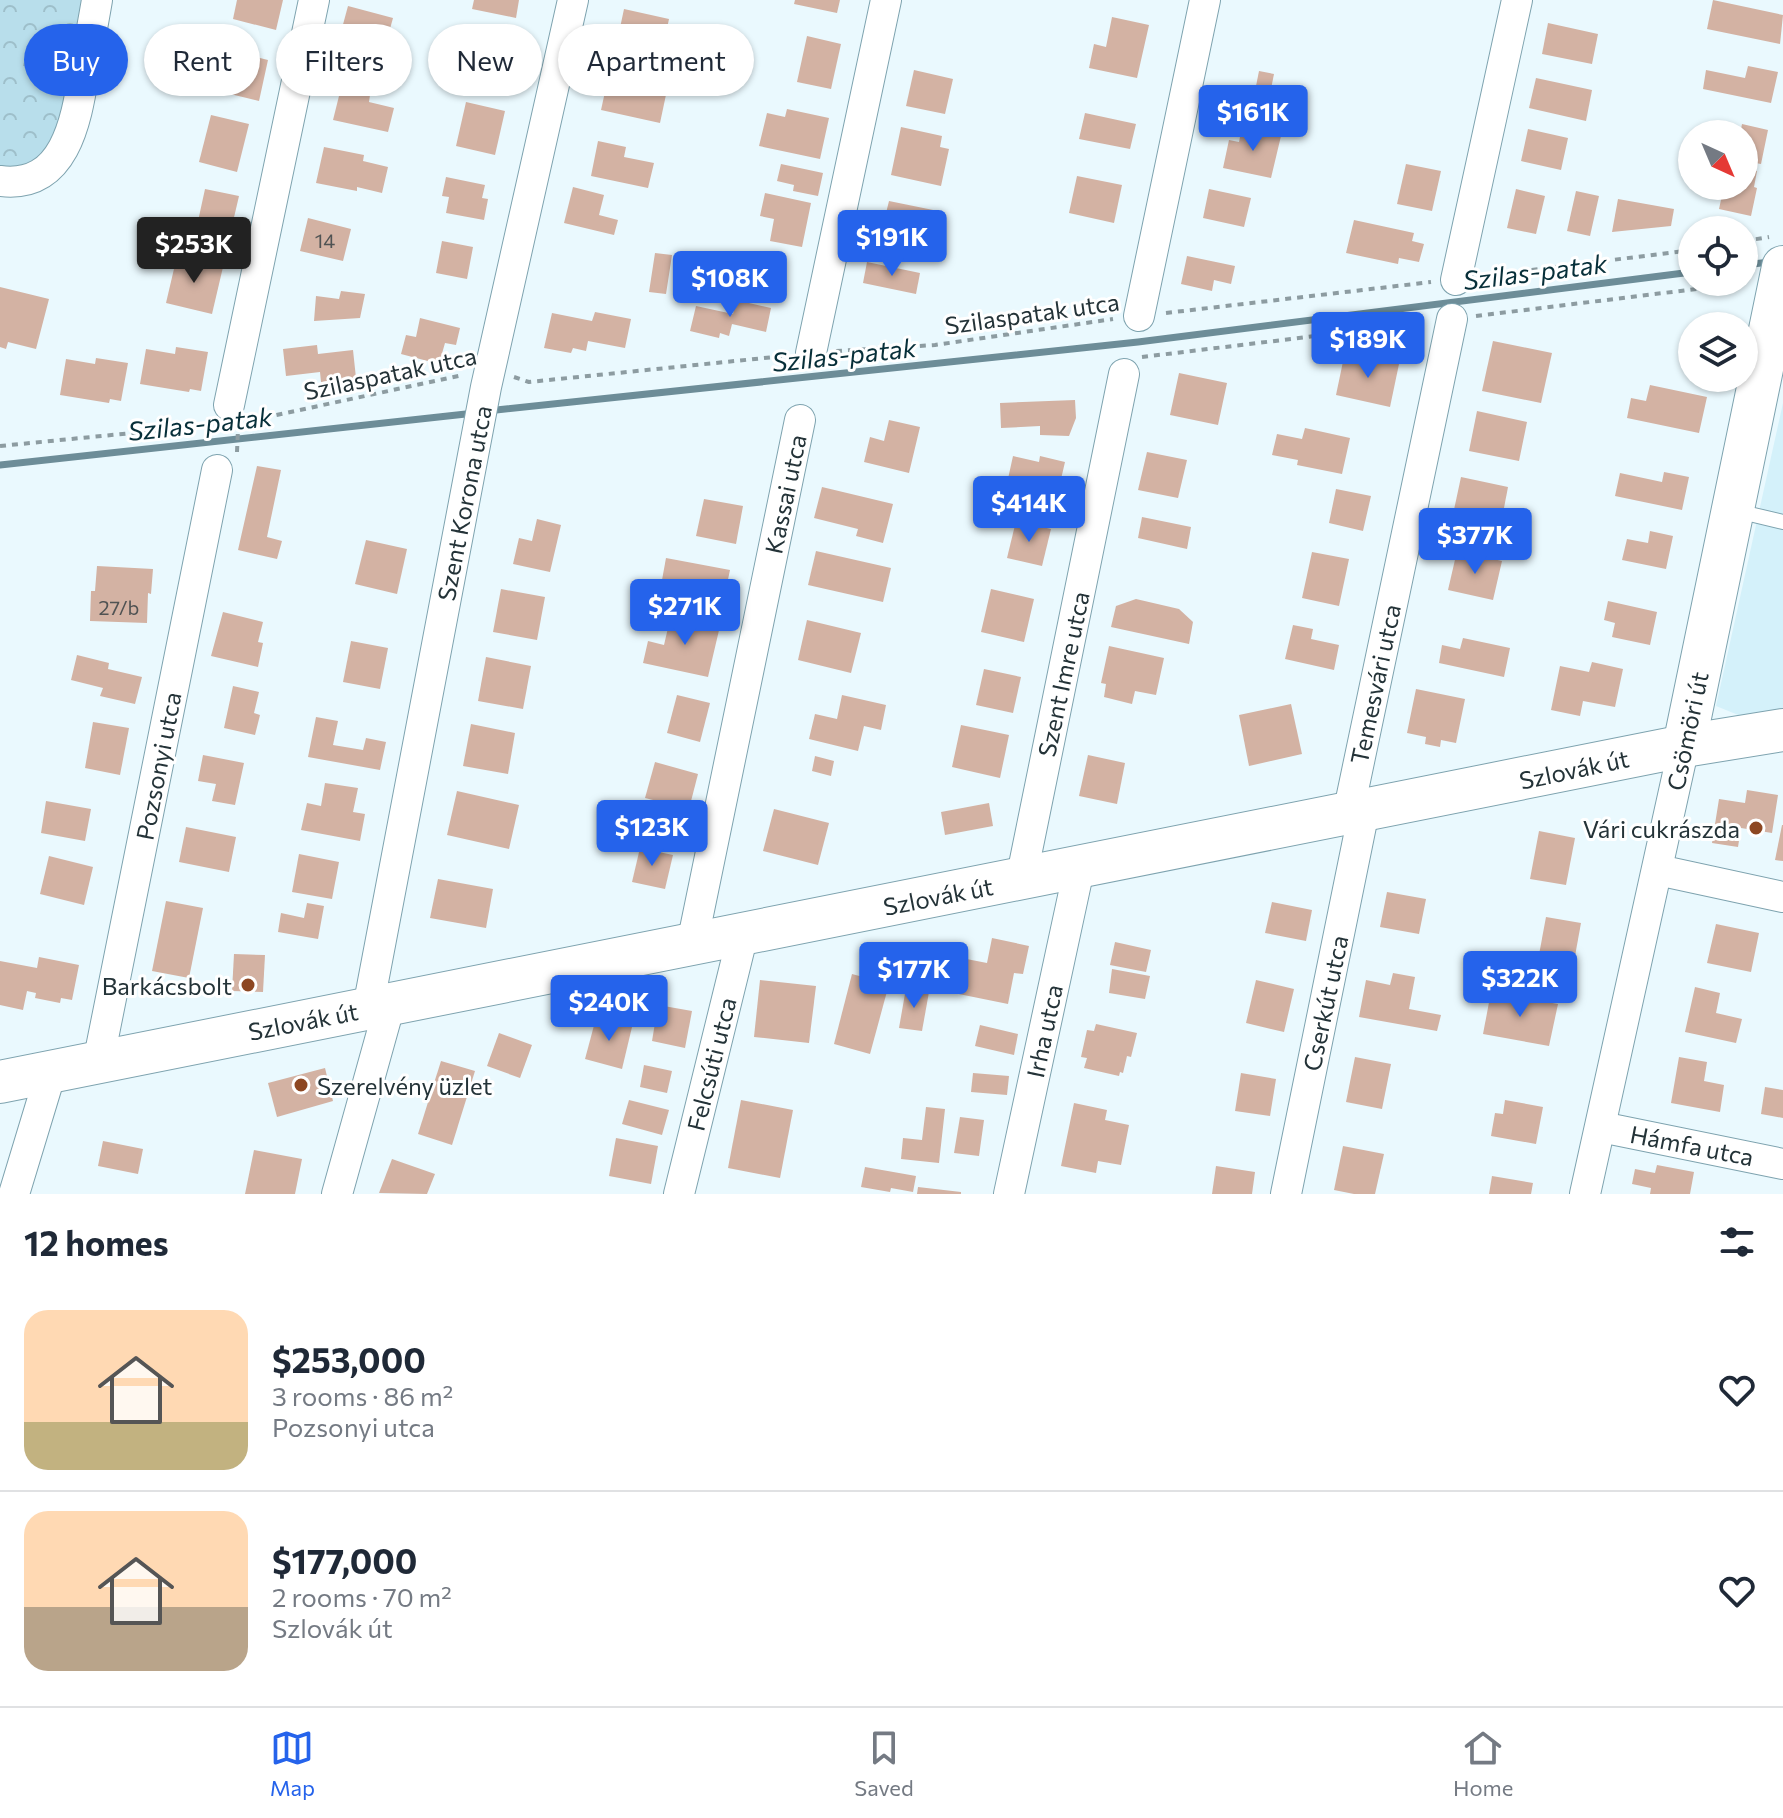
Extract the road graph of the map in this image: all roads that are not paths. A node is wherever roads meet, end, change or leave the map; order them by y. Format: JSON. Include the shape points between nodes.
{"nodes":[{"id":1,"x":97,"y":0,"type":"edge"},
{"id":2,"x":314,"y":0,"type":"edge"},
{"id":3,"x":573,"y":0,"type":"edge"},
{"id":4,"x":886,"y":0,"type":"edge"},
{"id":5,"x":1205,"y":0,"type":"edge"},
{"id":6,"x":1517,"y":0,"type":"edge"},
{"id":7,"x":0,"y":181,"type":"edge"},
{"id":8,"x":1775,"y":252,"type":"edge"},
{"id":9,"x":1456,"y":280,"type":"road end"},
{"id":10,"x":1139,"y":316,"type":"road end"},
{"id":11,"x":1452,"y":319,"type":"dead end"},
{"id":12,"x":811,"y":353,"type":"road end"},
{"id":13,"x":1124,"y":374,"type":"dead end"},
{"id":14,"x":230,"y":417,"type":"road end"},
{"id":15,"x":800,"y":420,"type":"dead end"},
{"id":16,"x":227,"y":462,"type":"road end"},
{"id":17,"x":1734,"y":510,"type":"junction"},
{"id":18,"x":1783,"y":522,"type":"edge"},
{"id":19,"x":1783,"y":730,"type":"edge"},
{"id":20,"x":1684,"y":746,"type":"junction"},
{"id":21,"x":1356,"y":813,"type":"junction"},
{"id":22,"x":1079,"y":869,"type":"junction"},
{"id":23,"x":1658,"y":870,"type":"junction"},
{"id":24,"x":1021,"y":880,"type":"junction"},
{"id":25,"x":1783,"y":897,"type":"edge"},
{"id":26,"x":743,"y":934,"type":"junction"},
{"id":27,"x":692,"y":944,"type":"junction"},
{"id":28,"x":379,"y":1006,"type":"junction"},
{"id":29,"x":98,"y":1063,"type":"junction"},
{"id":30,"x":51,"y":1072,"type":"junction"},
{"id":31,"x":0,"y":1082,"type":"edge"},
{"id":32,"x":1601,"y":1127,"type":"junction"},
{"id":33,"x":1783,"y":1164,"type":"edge"},
{"id":34,"x":14,"y":1194,"type":"edge"},
{"id":35,"x":337,"y":1194,"type":"edge"},
{"id":36,"x":679,"y":1194,"type":"edge"},
{"id":37,"x":1009,"y":1194,"type":"edge"},
{"id":38,"x":1286,"y":1194,"type":"edge"},
{"id":39,"x":1585,"y":1194,"type":"edge"}],
"edges":[{"from":1,"to":7,"type":"street","via":[[78,112],[65,147],[29,179]]},
{"from":2,"to":14,"type":"street"},
{"from":3,"to":28,"type":"street","name":"Szent Korona utca","via":[[477,431]]},
{"from":4,"to":12,"type":"street"},
{"from":5,"to":10,"type":"street"},
{"from":6,"to":9,"type":"street"},
{"from":8,"to":17,"type":"main road","name":"Csömöri út","via":[[1775,308]]},
{"from":11,"to":21,"type":"street","name":"Temesvári utca"},
{"from":13,"to":24,"type":"street","name":"Szent Imre utca"},
{"from":15,"to":27,"type":"street","name":"Kassai utca"},
{"from":16,"to":29,"type":"street","name":"Pozsonyi utca"},
{"from":17,"to":18,"type":"lane"},
{"from":17,"to":20,"type":"main road","name":"Csömöri út"},
{"from":19,"to":20,"type":"main road","name":"Szlovák út"},
{"from":20,"to":21,"type":"main road","name":"Szlovák út"},
{"from":20,"to":23,"type":"street","name":"Csömöri út"},
{"from":21,"to":22,"type":"main road","name":"Szlovák út"},
{"from":21,"to":38,"type":"street","name":"Cserkút utca"},
{"from":22,"to":24,"type":"main road","name":"Szlovák út"},
{"from":22,"to":37,"type":"street","name":"Irha utca"},
{"from":23,"to":25,"type":"street"},
{"from":23,"to":32,"type":"street","name":"Csömöri út"},
{"from":24,"to":26,"type":"main road","name":"Szlovák út"},
{"from":26,"to":27,"type":"main road","name":"Szlovák út"},
{"from":26,"to":36,"type":"street","name":"Felcsúti utca"},
{"from":27,"to":28,"type":"main road","name":"Szlovák út"},
{"from":28,"to":29,"type":"main road","name":"Szlovák út"},
{"from":28,"to":35,"type":"street","name":"Szent Korona utca"},
{"from":29,"to":30,"type":"main road","name":"Szlovák út"},
{"from":30,"to":31,"type":"main road","name":"Szlovák út"},
{"from":30,"to":34,"type":"street"},
{"from":32,"to":33,"type":"street","name":"Hámfa utca"},
{"from":32,"to":39,"type":"street","name":"Csömöri út"}]}
